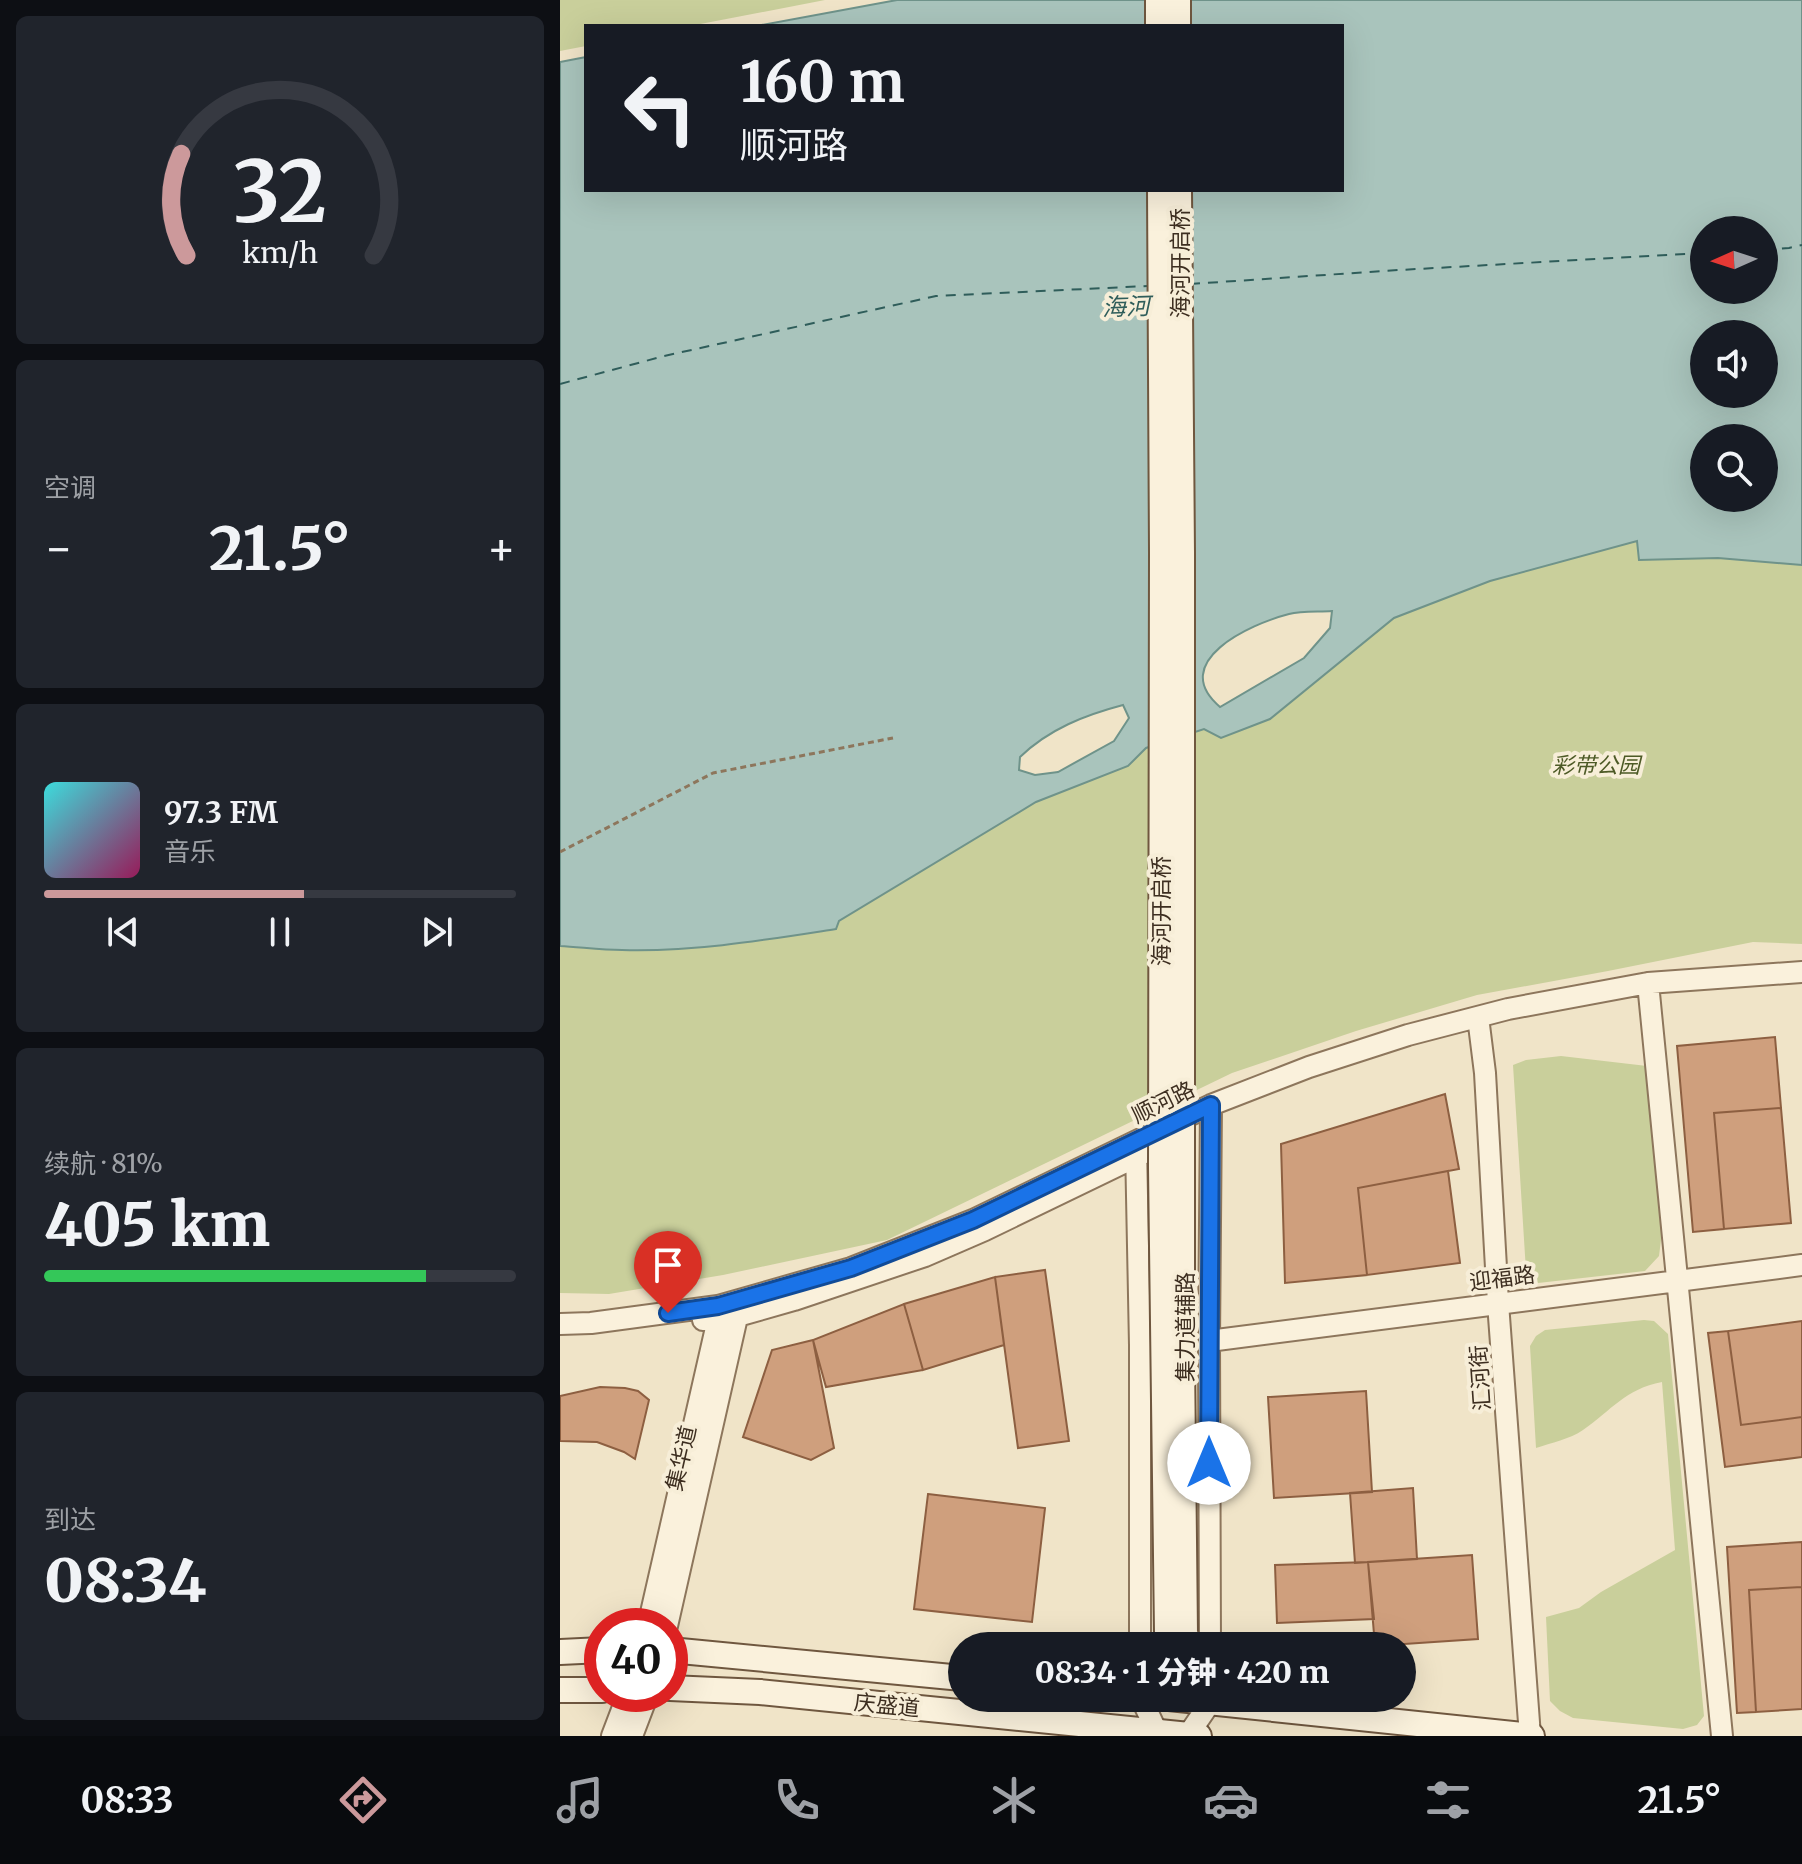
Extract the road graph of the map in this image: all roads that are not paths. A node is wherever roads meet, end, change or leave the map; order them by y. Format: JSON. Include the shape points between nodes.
{"nodes":[{"id":1,"x":1158,"y":0,"type":"edge"},
{"id":2,"x":1178,"y":0,"type":"edge"},
{"id":3,"x":1158,"y":24,"type":"edge"},
{"id":4,"x":1178,"y":24,"type":"edge"},
{"id":5,"x":1160,"y":192,"type":"edge"},
{"id":6,"x":1179,"y":192,"type":"edge"},
{"id":7,"x":1802,"y":972,"type":"edge"},
{"id":8,"x":1648,"y":983,"type":"junction"},
{"id":9,"x":1478,"y":1017,"type":"junction"},
{"id":10,"x":1210,"y":1112,"type":"junction"},
{"id":11,"x":1136,"y":1150,"type":"junction"},
{"id":12,"x":1802,"y":1265,"type":"edge"},
{"id":13,"x":1678,"y":1281,"type":"junction"},
{"id":14,"x":1498,"y":1303,"type":"junction"},
{"id":15,"x":729,"y":1310,"type":"junction"},
{"id":16,"x":560,"y":1324,"type":"edge"},
{"id":17,"x":560,"y":1335,"type":"edge"},
{"id":18,"x":1209,"y":1341,"type":"junction"},
{"id":19,"x":653,"y":1608,"type":"edge"},
{"id":20,"x":671,"y":1608,"type":"edge"},
{"id":21,"x":1140,"y":1632,"type":"edge"},
{"id":22,"x":1176,"y":1632,"type":"edge"},
{"id":23,"x":1176,"y":1632,"type":"edge"},
{"id":24,"x":1210,"y":1632,"type":"edge"},
{"id":25,"x":584,"y":1651,"type":"edge"},
{"id":26,"x":560,"y":1652,"type":"edge"},
{"id":27,"x":688,"y":1652,"type":"edge"},
{"id":28,"x":948,"y":1677,"type":"edge"},
{"id":29,"x":688,"y":1689,"type":"edge"},
{"id":30,"x":560,"y":1690,"type":"edge"},
{"id":31,"x":584,"y":1690,"type":"edge"},
{"id":32,"x":621,"y":1712,"type":"edge"},
{"id":33,"x":641,"y":1712,"type":"edge"},
{"id":34,"x":1147,"y":1712,"type":"edge"},
{"id":35,"x":1159,"y":1712,"type":"edge"},
{"id":36,"x":1193,"y":1712,"type":"edge"},
{"id":37,"x":1306,"y":1712,"type":"edge"},
{"id":38,"x":1157,"y":1734,"type":"edge"},
{"id":39,"x":612,"y":1736,"type":"edge"},
{"id":40,"x":632,"y":1736,"type":"edge"},
{"id":41,"x":1192,"y":1736,"type":"edge"},
{"id":42,"x":1531,"y":1736,"type":"edge"},
{"id":43,"x":1722,"y":1736,"type":"edge"}],
"edges":[{"from":1,"to":3,"type":"main road"},
{"from":2,"to":4,"type":"main road"},
{"from":5,"to":22,"type":"main road","name":"海河开启桥","bridge":true,"via":[[1161,1168]]},
{"from":6,"to":23,"type":"main road","name":"海河开启桥","bridge":true,"via":[[1182,1359]]},
{"from":7,"to":8,"type":"street","name":"顺河路"},
{"from":8,"to":9,"type":"street","name":"顺河路"},
{"from":8,"to":13,"type":"street"},
{"from":9,"to":10,"type":"street","name":"顺河路","via":[[1309,1067]]},
{"from":9,"to":14,"type":"street","name":"汇河街"},
{"from":10,"to":11,"type":"street","name":"顺河路"},
{"from":10,"to":18,"type":"street","name":"集力道辅路"},
{"from":11,"to":15,"type":"street","name":"顺河路","via":[[851,1268]]},
{"from":11,"to":21,"type":"street","name":"集力道辅路"},
{"from":12,"to":13,"type":"street","name":"迎福路"},
{"from":13,"to":14,"type":"street","name":"迎福路"},
{"from":13,"to":43,"type":"street"},
{"from":14,"to":18,"type":"street","name":"迎福路"},
{"from":14,"to":42,"type":"street","name":"汇河街"},
{"from":15,"to":16,"type":"street","name":"顺河路"},
{"from":15,"to":17,"type":"street","name":"顺河路"},
{"from":15,"to":19,"type":"street","name":"集华道"},
{"from":15,"to":20,"type":"street","name":"集华道"},
{"from":18,"to":24,"type":"street","name":"集力道辅路"},
{"from":25,"to":26,"type":"main road"},
{"from":27,"to":28,"type":"main road","name":"庆盛道"},
{"from":29,"to":38,"type":"main road","name":"庆盛道"},
{"from":30,"to":31,"type":"main road"},
{"from":32,"to":39,"type":"street"},
{"from":33,"to":40,"type":"street"},
{"from":34,"to":38,"type":"street"},
{"from":35,"to":38,"type":"main road"},
{"from":36,"to":41,"type":"main road"},
{"from":37,"to":42,"type":"main road"},
{"from":38,"to":41,"type":"main road","name":"庆盛道"}]}
